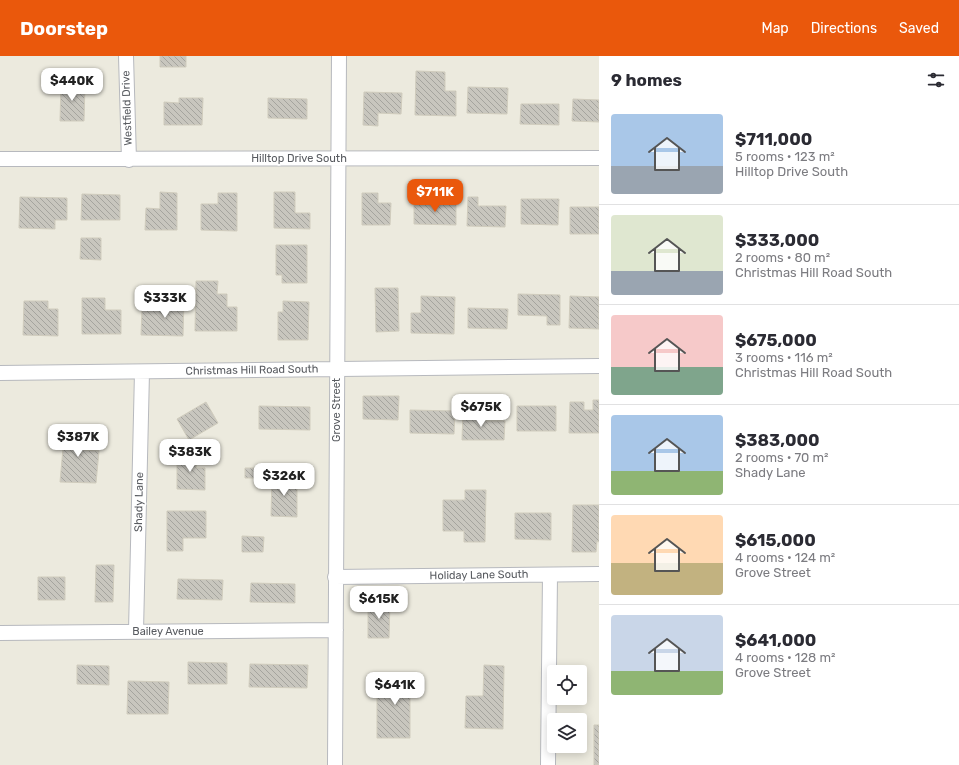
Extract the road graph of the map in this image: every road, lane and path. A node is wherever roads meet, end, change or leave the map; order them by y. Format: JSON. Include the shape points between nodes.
{"nodes":[{"id":1,"x":126,"y":56,"type":"edge"},
{"id":2,"x":339,"y":56,"type":"edge"},
{"id":3,"x":338,"y":158,"type":"junction"},
{"id":4,"x":599,"y":158,"type":"edge"},
{"id":5,"x":0,"y":160,"type":"edge"},
{"id":6,"x":129,"y":160,"type":"junction"},
{"id":7,"x":599,"y":366,"type":"edge"},
{"id":8,"x":336,"y":369,"type":"junction"},
{"id":9,"x":142,"y":372,"type":"junction"},
{"id":10,"x":0,"y":373,"type":"edge"},
{"id":11,"x":599,"y":574,"type":"edge"},
{"id":12,"x":550,"y":575,"type":"junction"},
{"id":13,"x":335,"y":577,"type":"junction"},
{"id":14,"x":336,"y":630,"type":"junction"},
{"id":15,"x":136,"y":631,"type":"junction"},
{"id":16,"x":0,"y":633,"type":"edge"},
{"id":17,"x":335,"y":765,"type":"edge"},
{"id":18,"x":548,"y":765,"type":"edge"}],
"edges":[{"from":1,"to":6,"type":"street","name":"Westfield Drive"},
{"from":2,"to":3,"type":"street","name":"Grove Street"},
{"from":3,"to":4,"type":"street","name":"Hilltop Drive South"},
{"from":3,"to":6,"type":"street","name":"Hilltop Drive South"},
{"from":3,"to":8,"type":"street","name":"Grove Street"},
{"from":5,"to":6,"type":"street","name":"Hilltop Drive South"},
{"from":7,"to":8,"type":"street","name":"Christmas Hill Road South"},
{"from":8,"to":9,"type":"street","name":"Christmas Hill Road South"},
{"from":8,"to":13,"type":"street","name":"Grove Street"},
{"from":9,"to":10,"type":"street","name":"Christmas Hill Road South"},
{"from":9,"to":15,"type":"street","name":"Shady Lane"},
{"from":11,"to":12,"type":"street","name":"Holiday Lane South"},
{"from":12,"to":13,"type":"street","name":"Holiday Lane South"},
{"from":12,"to":18,"type":"street"},
{"from":13,"to":14,"type":"street","name":"Grove Street"},
{"from":14,"to":15,"type":"street","name":"Bailey Avenue"},
{"from":14,"to":17,"type":"street","name":"Grove Street"},
{"from":15,"to":16,"type":"street","name":"Bailey Avenue"}]}
